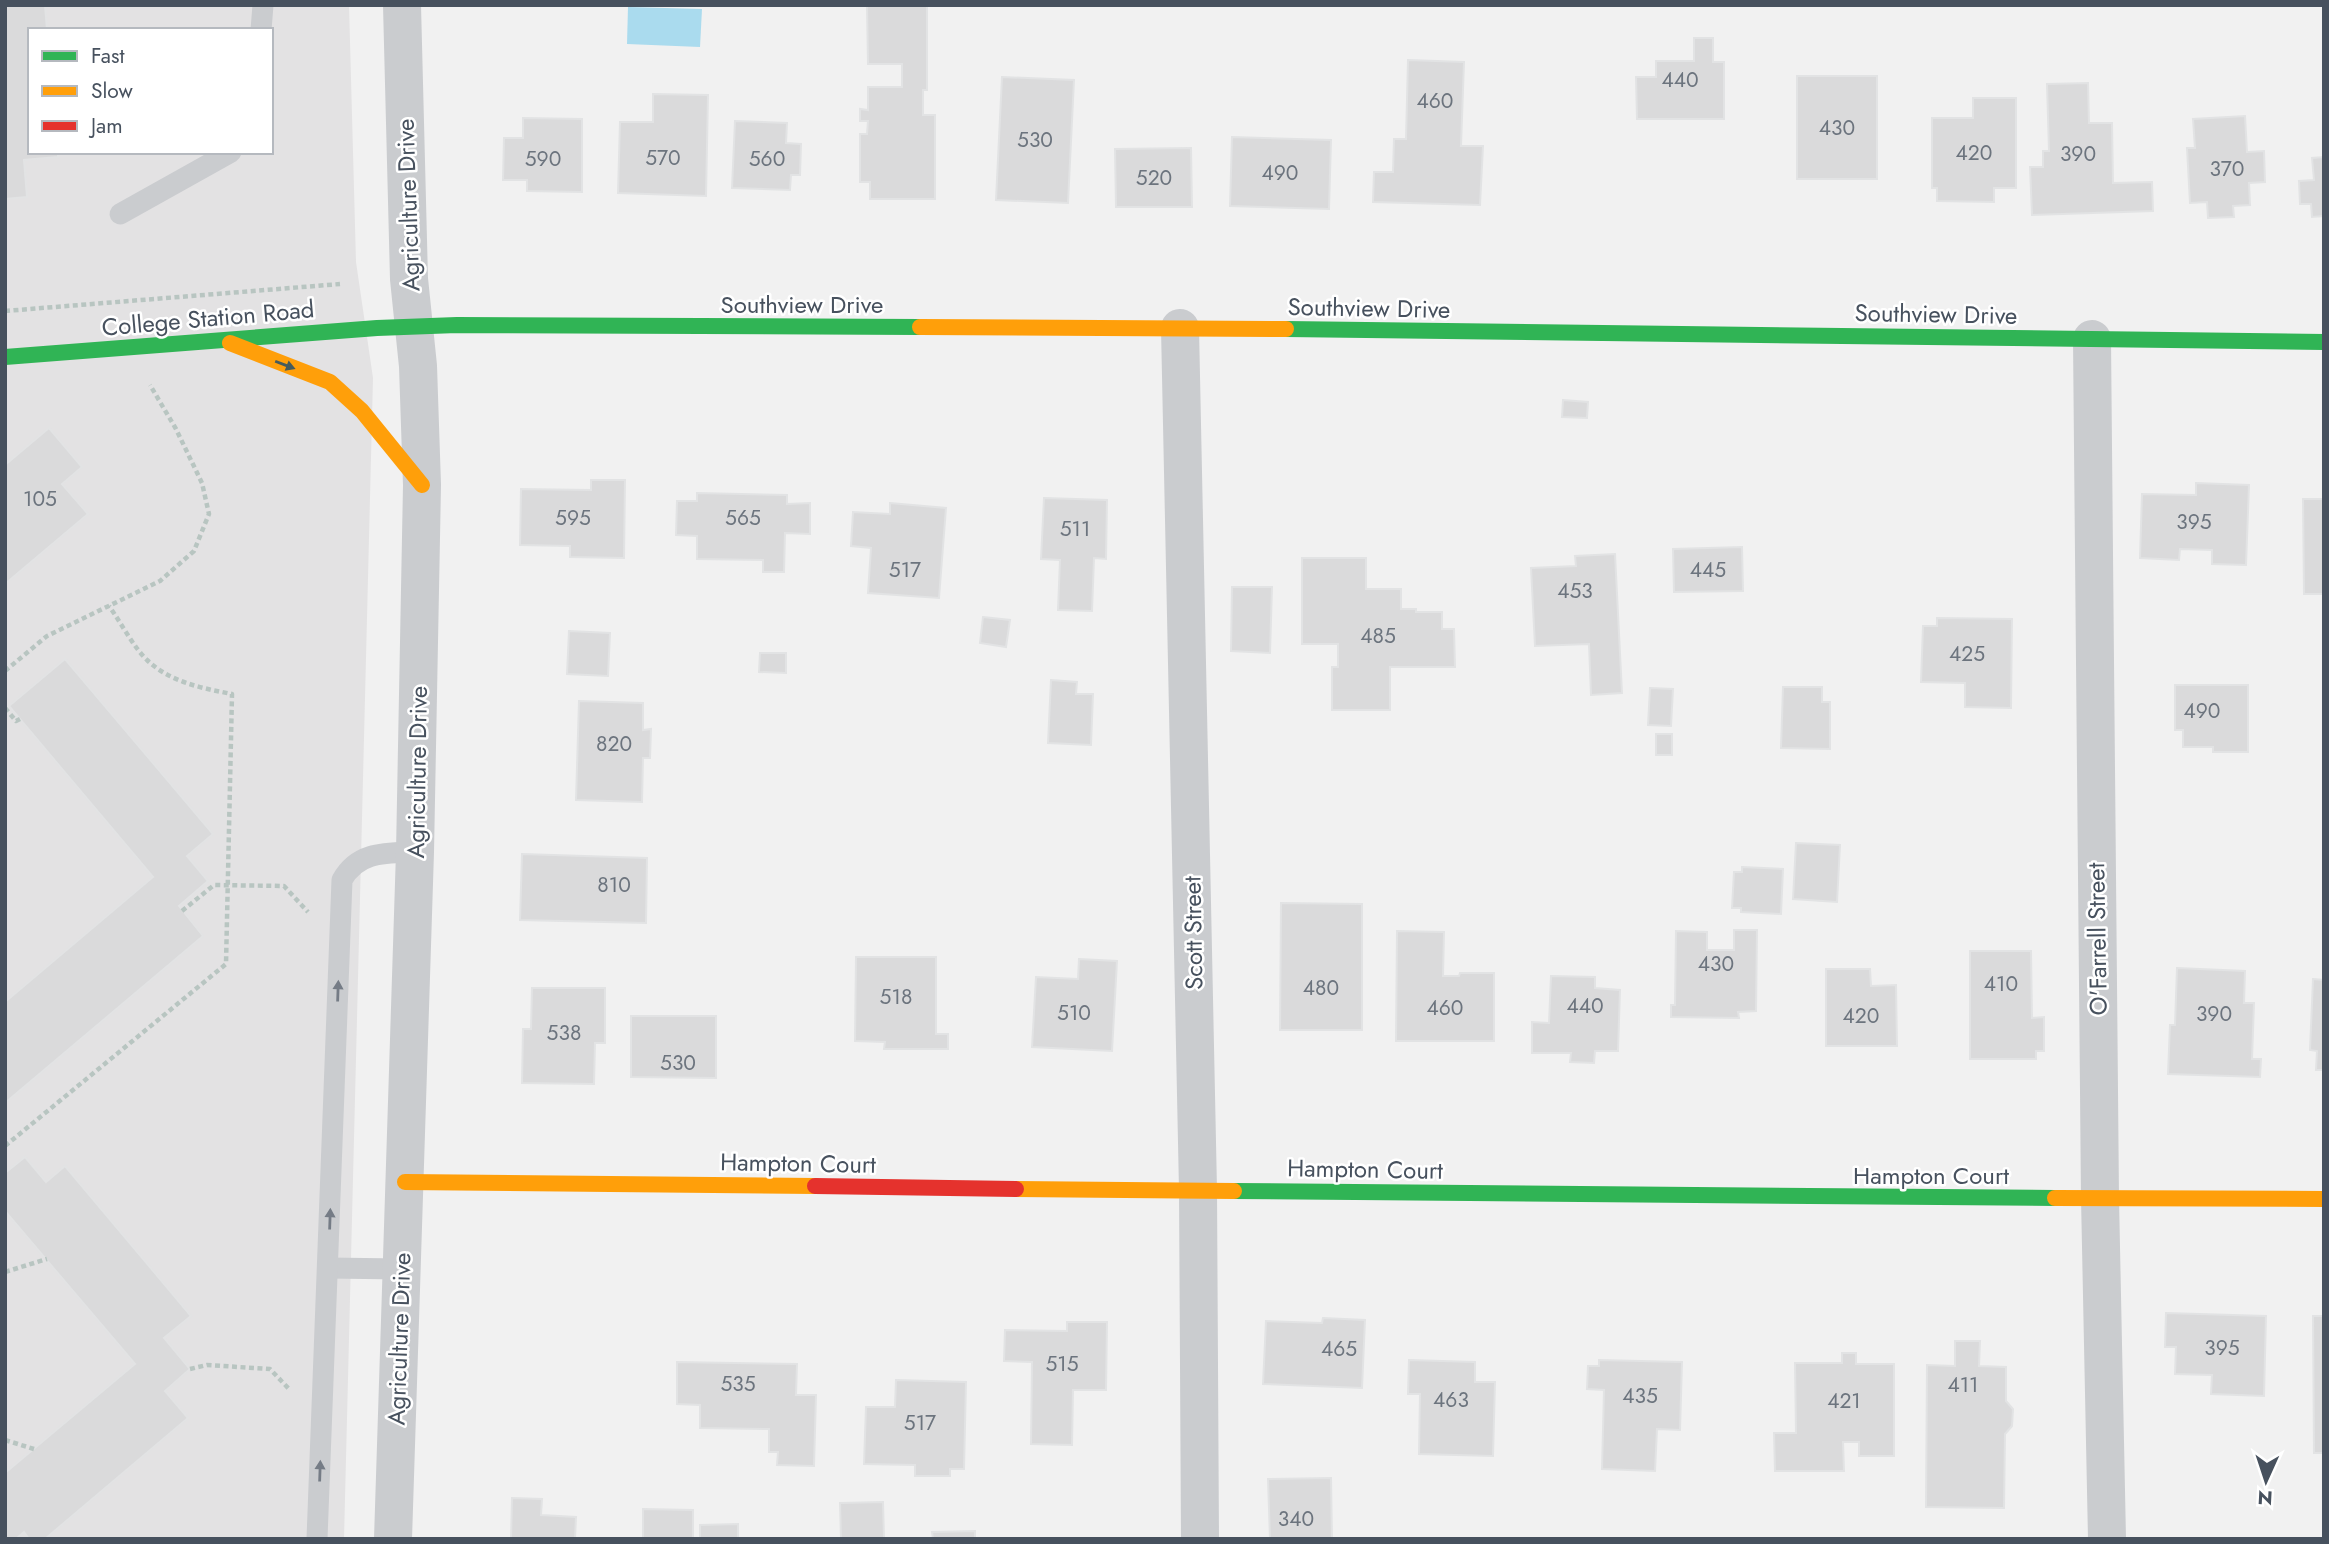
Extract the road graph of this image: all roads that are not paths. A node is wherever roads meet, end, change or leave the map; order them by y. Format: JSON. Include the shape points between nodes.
{"nodes":[{"id":1,"x":263,"y":5,"type":"edge"},
{"id":2,"x":402,"y":5,"type":"edge"},
{"id":3,"x":261,"y":28,"type":"edge"},
{"id":4,"x":227,"y":154,"type":"edge"},
{"id":5,"x":120,"y":214,"type":"dead end"},
{"id":6,"x":414,"y":326,"type":"junction"},
{"id":7,"x":1180,"y":328,"type":"junction"},
{"id":8,"x":2092,"y":339,"type":"junction"},
{"id":9,"x":221,"y":340,"type":"junction"},
{"id":10,"x":2324,"y":342,"type":"edge"},
{"id":11,"x":5,"y":357,"type":"edge"},
{"id":12,"x":422,"y":485,"type":"junction"},
{"id":13,"x":415,"y":852,"type":"junction"},
{"id":14,"x":405,"y":1182,"type":"junction"},
{"id":15,"x":1198,"y":1190,"type":"junction"},
{"id":16,"x":2100,"y":1198,"type":"junction"},
{"id":17,"x":2324,"y":1199,"type":"edge"},
{"id":18,"x":328,"y":1268,"type":"junction"},
{"id":19,"x":401,"y":1269,"type":"junction"},
{"id":20,"x":317,"y":1539,"type":"edge"},
{"id":21,"x":393,"y":1539,"type":"edge"},
{"id":22,"x":1200,"y":1539,"type":"edge"},
{"id":23,"x":2106,"y":1539,"type":"edge"}],
"edges":[{"from":1,"to":3,"type":"lane"},
{"from":2,"to":6,"type":"street","name":"Agriculture Drive"},
{"from":4,"to":5,"type":"lane"},
{"from":6,"to":7,"type":"street","name":"Southview Drive"},
{"from":6,"to":9,"type":"street","name":"College Station Road"},
{"from":6,"to":12,"type":"street","name":"Agriculture Drive"},
{"from":7,"to":8,"type":"street","name":"Southview Drive"},
{"from":7,"to":15,"type":"street","name":"Scott Street"},
{"from":8,"to":10,"type":"street","name":"Southview Drive"},
{"from":8,"to":16,"type":"street","name":"O'Farrell Street"},
{"from":9,"to":11,"type":"street","name":"College Station Road"},
{"from":9,"to":12,"type":"street","one_way":true,"via":[[330,382],[362,411]]},
{"from":12,"to":13,"type":"street","name":"Agriculture Drive"},
{"from":13,"to":14,"type":"street","name":"Agriculture Drive"},
{"from":18,"to":13,"type":"lane","one_way":true,"via":[[342,880],[358,861],[374,854]]},
{"from":14,"to":15,"type":"street","name":"Hampton Court"},
{"from":14,"to":19,"type":"street","name":"Agriculture Drive"},
{"from":15,"to":16,"type":"street","name":"Hampton Court"},
{"from":15,"to":22,"type":"street","name":"Scott Street"},
{"from":16,"to":17,"type":"street","name":"Hampton Court"},
{"from":16,"to":23,"type":"street","name":"O'Farrell Street"},
{"from":18,"to":19,"type":"lane"},
{"from":20,"to":18,"type":"lane","one_way":true},
{"from":19,"to":21,"type":"street","name":"Agriculture Drive"}]}
